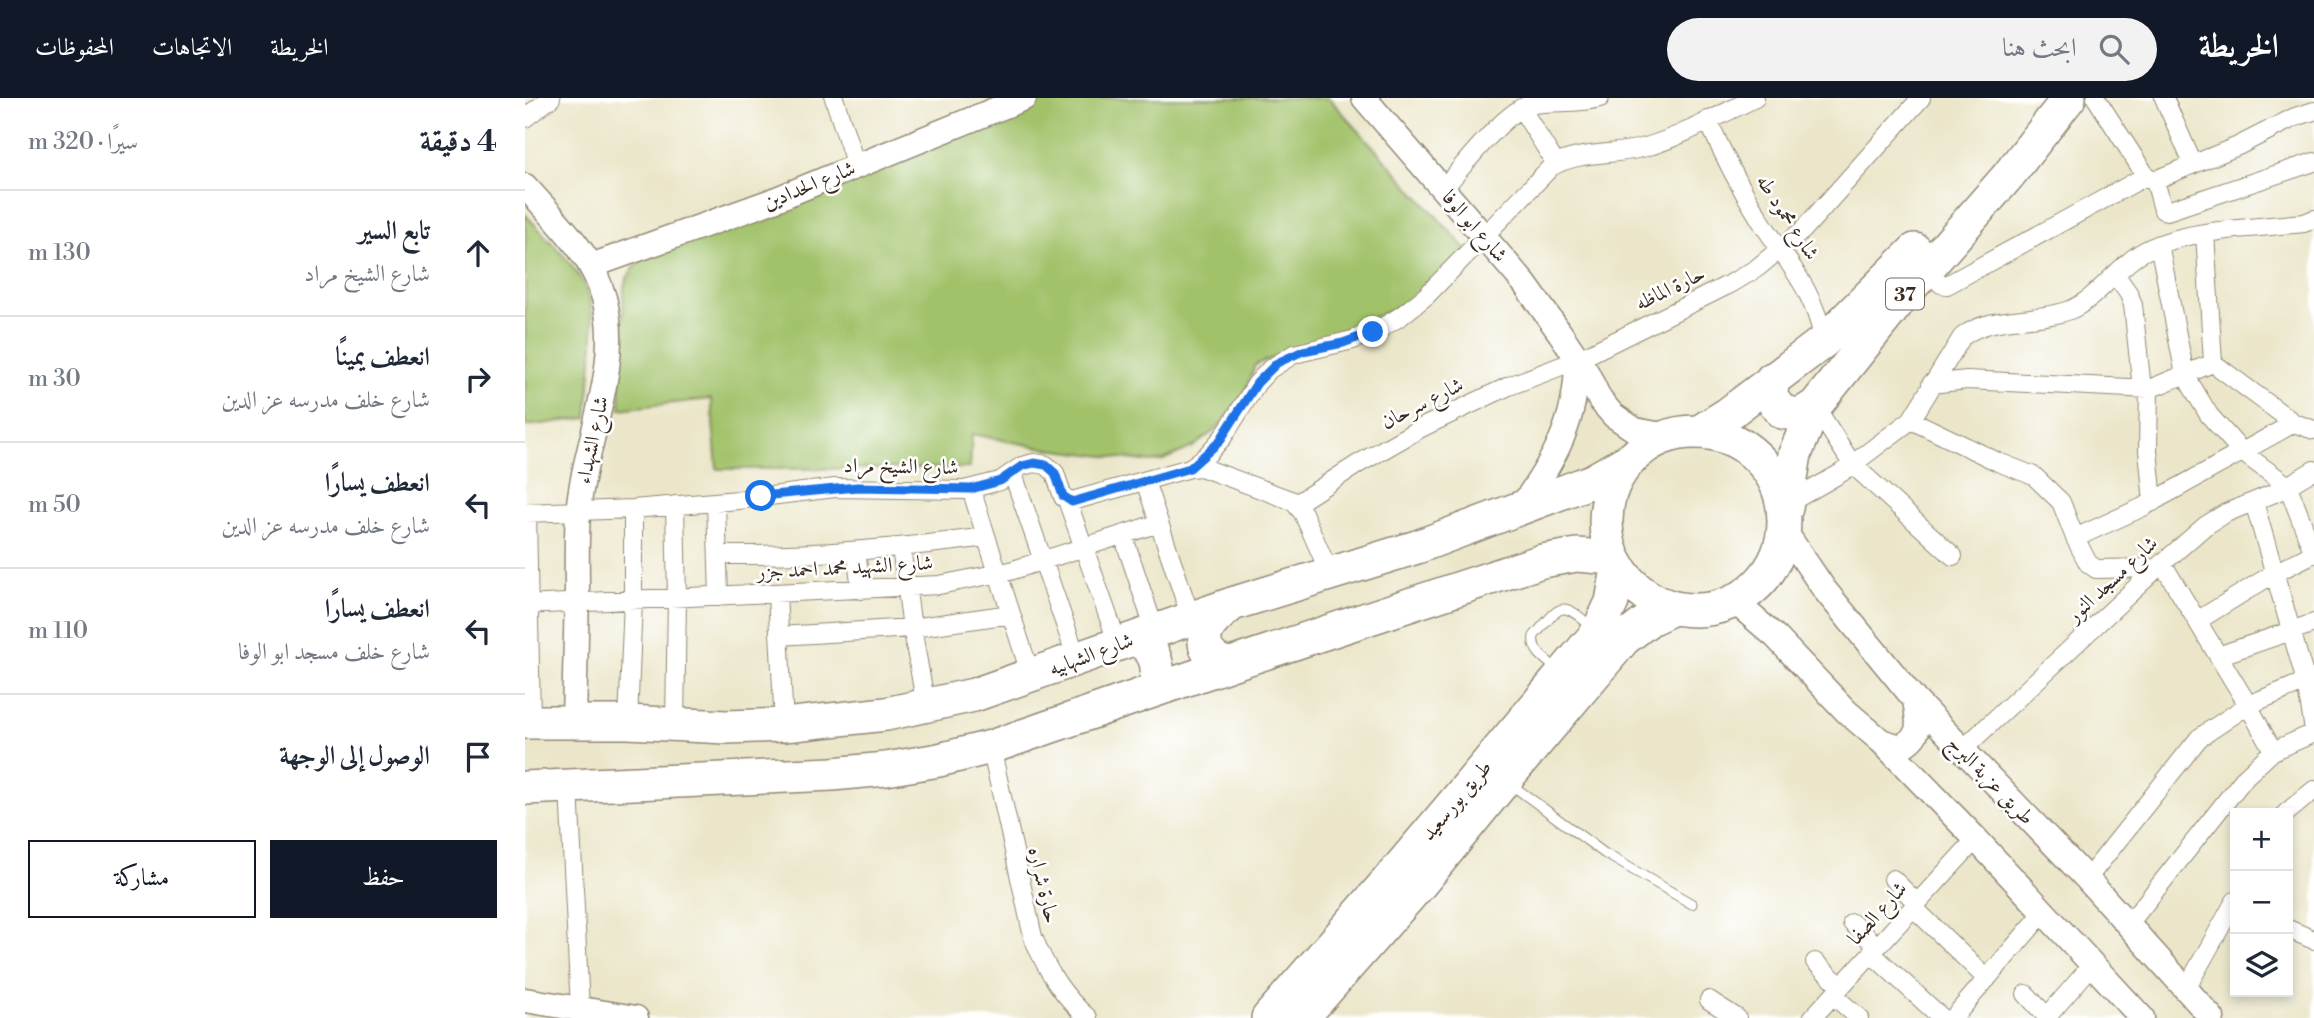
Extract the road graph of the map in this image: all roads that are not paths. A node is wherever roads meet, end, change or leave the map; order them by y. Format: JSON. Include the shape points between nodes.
{"nodes":[{"id":1,"x":834,"y":98,"type":"edge"},
{"id":2,"x":1024,"y":98,"type":"edge"},
{"id":3,"x":1364,"y":98,"type":"edge"},
{"id":4,"x":1600,"y":98,"type":"edge"},
{"id":5,"x":1755,"y":98,"type":"edge"},
{"id":6,"x":1921,"y":98,"type":"edge"},
{"id":7,"x":2043,"y":98,"type":"edge"},
{"id":8,"x":2069,"y":98,"type":"edge"},
{"id":9,"x":2096,"y":98,"type":"edge"},
{"id":10,"x":2164,"y":98,"type":"edge"},
{"id":11,"x":1521,"y":108,"type":"junction"},
{"id":12,"x":2314,"y":111,"type":"edge"},
{"id":13,"x":1708,"y":120,"type":"junction"},
{"id":14,"x":2314,"y":162,"type":"edge"},
{"id":15,"x":1556,"y":164,"type":"junction"},
{"id":16,"x":2193,"y":164,"type":"junction"},
{"id":17,"x":856,"y":166,"type":"junction"},
{"id":18,"x":2150,"y":178,"type":"junction"},
{"id":19,"x":525,"y":186,"type":"edge"},
{"id":20,"x":1443,"y":190,"type":"junction"},
{"id":21,"x":2311,"y":223,"type":"edge"},
{"id":22,"x":2205,"y":233,"type":"junction"},
{"id":23,"x":1483,"y":235,"type":"junction"},
{"id":24,"x":2159,"y":244,"type":"junction"},
{"id":25,"x":1781,"y":250,"type":"junction"},
{"id":26,"x":591,"y":266,"type":"junction"},
{"id":27,"x":1926,"y":270,"type":"junction"},
{"id":28,"x":2115,"y":274,"type":"junction"},
{"id":29,"x":1824,"y":341,"type":"junction"},
{"id":30,"x":1577,"y":360,"type":"junction"},
{"id":31,"x":2213,"y":363,"type":"junction"},
{"id":32,"x":2185,"y":375,"type":"junction"},
{"id":33,"x":1772,"y":379,"type":"junction"},
{"id":34,"x":1931,"y":384,"type":"junction"},
{"id":35,"x":2145,"y":389,"type":"junction"},
{"id":36,"x":1815,"y":405,"type":"junction"},
{"id":37,"x":1911,"y":420,"type":"junction"},
{"id":38,"x":2294,"y":423,"type":"junction"},
{"id":39,"x":2314,"y":430,"type":"edge"},
{"id":40,"x":1683,"y":434,"type":"junction"},
{"id":41,"x":2242,"y":452,"type":"junction"},
{"id":42,"x":1632,"y":458,"type":"junction"},
{"id":43,"x":1852,"y":464,"type":"junction"},
{"id":44,"x":1190,"y":468,"type":"junction"},
{"id":45,"x":2314,"y":470,"type":"edge"},
{"id":46,"x":1013,"y":474,"type":"junction"},
{"id":47,"x":1145,"y":481,"type":"junction"},
{"id":48,"x":2288,"y":486,"type":"junction"},
{"id":49,"x":971,"y":489,"type":"junction"},
{"id":50,"x":1067,"y":500,"type":"junction"},
{"id":51,"x":716,"y":502,"type":"junction"},
{"id":52,"x":2153,"y":502,"type":"junction"},
{"id":53,"x":2254,"y":502,"type":"junction"},
{"id":54,"x":1296,"y":504,"type":"junction"},
{"id":55,"x":675,"y":505,"type":"junction"},
{"id":56,"x":633,"y":509,"type":"junction"},
{"id":57,"x":1520,"y":509,"type":"junction"},
{"id":58,"x":526,"y":513,"type":"edge"},
{"id":59,"x":578,"y":513,"type":"junction"},
{"id":60,"x":1785,"y":516,"type":"junction"},
{"id":61,"x":1159,"y":523,"type":"junction"},
{"id":62,"x":1123,"y":535,"type":"junction"},
{"id":63,"x":986,"y":537,"type":"junction"},
{"id":64,"x":2075,"y":538,"type":"junction"},
{"id":65,"x":901,"y":547,"type":"junction"},
{"id":66,"x":1083,"y":548,"type":"junction"},
{"id":67,"x":856,"y":551,"type":"junction"},
{"id":68,"x":2314,"y":553,"type":"edge"},
{"id":69,"x":718,"y":555,"type":"junction"},
{"id":70,"x":1953,"y":556,"type":"dead end"},
{"id":71,"x":1043,"y":560,"type":"junction"},
{"id":72,"x":1616,"y":563,"type":"junction"},
{"id":73,"x":2159,"y":566,"type":"junction"},
{"id":74,"x":998,"y":574,"type":"junction"},
{"id":75,"x":1330,"y":574,"type":"junction"},
{"id":76,"x":2273,"y":574,"type":"junction"},
{"id":77,"x":907,"y":588,"type":"junction"},
{"id":78,"x":861,"y":590,"type":"junction"},
{"id":79,"x":777,"y":594,"type":"junction"},
{"id":80,"x":719,"y":596,"type":"junction"},
{"id":81,"x":677,"y":598,"type":"junction"},
{"id":82,"x":633,"y":600,"type":"junction"},
{"id":83,"x":1734,"y":601,"type":"junction"},
{"id":84,"x":577,"y":602,"type":"junction"},
{"id":85,"x":1232,"y":604,"type":"junction"},
{"id":86,"x":527,"y":605,"type":"edge"},
{"id":87,"x":1673,"y":608,"type":"junction"},
{"id":88,"x":1010,"y":614,"type":"junction"},
{"id":89,"x":1191,"y":618,"type":"junction"},
{"id":90,"x":2197,"y":621,"type":"junction"},
{"id":91,"x":2314,"y":623,"type":"edge"},
{"id":92,"x":912,"y":628,"type":"junction"},
{"id":93,"x":2292,"y":631,"type":"junction"},
{"id":94,"x":1598,"y":632,"type":"junction"},
{"id":95,"x":779,"y":636,"type":"junction"},
{"id":96,"x":1136,"y":638,"type":"junction"},
{"id":97,"x":2218,"y":656,"type":"junction"},
{"id":98,"x":1077,"y":659,"type":"junction"},
{"id":99,"x":1231,"y":664,"type":"junction"},
{"id":100,"x":1562,"y":674,"type":"junction"},
{"id":101,"x":1031,"y":676,"type":"junction"},
{"id":102,"x":2310,"y":680,"type":"edge"},
{"id":103,"x":1152,"y":691,"type":"junction"},
{"id":104,"x":1915,"y":700,"type":"junction"},
{"id":105,"x":2248,"y":705,"type":"junction"},
{"id":106,"x":926,"y":706,"type":"junction"},
{"id":107,"x":574,"y":721,"type":"junction"},
{"id":108,"x":528,"y":722,"type":"edge"},
{"id":109,"x":628,"y":722,"type":"junction"},
{"id":110,"x":691,"y":725,"type":"junction"},
{"id":111,"x":784,"y":725,"type":"junction"},
{"id":112,"x":2314,"y":732,"type":"edge"},
{"id":113,"x":1881,"y":741,"type":"junction"},
{"id":114,"x":991,"y":747,"type":"junction"},
{"id":115,"x":1961,"y":751,"type":"junction"},
{"id":116,"x":2273,"y":751,"type":"junction"},
{"id":117,"x":1505,"y":780,"type":"junction"},
{"id":118,"x":709,"y":781,"type":"junction"},
{"id":119,"x":525,"y":788,"type":"edge"},
{"id":120,"x":569,"y":788,"type":"junction"},
{"id":121,"x":2314,"y":790,"type":"edge"},
{"id":122,"x":2291,"y":808,"type":"edge"},
{"id":123,"x":1976,"y":839,"type":"junction"},
{"id":124,"x":1410,"y":876,"type":"junction"},
{"id":125,"x":2087,"y":879,"type":"junction"},
{"id":126,"x":1893,"y":880,"type":"dead end"},
{"id":127,"x":1692,"y":904,"type":"dead end"},
{"id":128,"x":1915,"y":905,"type":"junction"},
{"id":129,"x":2044,"y":912,"type":"junction"},
{"id":130,"x":2230,"y":912,"type":"edge"},
{"id":131,"x":1370,"y":920,"type":"junction"},
{"id":132,"x":1852,"y":923,"type":"dead end"},
{"id":133,"x":2128,"y":925,"type":"junction"},
{"id":134,"x":2293,"y":931,"type":"edge"},
{"id":135,"x":2314,"y":940,"type":"edge"},
{"id":136,"x":1874,"y":950,"type":"junction"},
{"id":137,"x":1815,"y":962,"type":"dead end"},
{"id":138,"x":2092,"y":965,"type":"junction"},
{"id":139,"x":1987,"y":979,"type":"junction"},
{"id":140,"x":2186,"y":989,"type":"junction"},
{"id":141,"x":1837,"y":991,"type":"junction"},
{"id":142,"x":2026,"y":994,"type":"dead end"},
{"id":143,"x":525,"y":1000,"type":"edge"},
{"id":144,"x":1709,"y":1000,"type":"dead end"},
{"id":145,"x":580,"y":1009,"type":"junction"},
{"id":146,"x":636,"y":1018,"type":"edge"},
{"id":147,"x":1088,"y":1018,"type":"edge"},
{"id":148,"x":1268,"y":1018,"type":"edge"},
{"id":149,"x":1302,"y":1018,"type":"edge"},
{"id":150,"x":1737,"y":1018,"type":"edge"},
{"id":151,"x":1812,"y":1018,"type":"edge"},
{"id":152,"x":1859,"y":1018,"type":"edge"},
{"id":153,"x":1942,"y":1018,"type":"edge"},
{"id":154,"x":1953,"y":1018,"type":"edge"},
{"id":155,"x":2047,"y":1018,"type":"edge"},
{"id":156,"x":2142,"y":1018,"type":"edge"},
{"id":157,"x":2212,"y":1018,"type":"edge"}],
"edges":[{"from":1,"to":17,"type":"street"},
{"from":2,"to":17,"type":"street","name":"شارع الحدادين"},
{"from":3,"to":20,"type":"street","name":"شارع ابو الوفا"},
{"from":4,"to":11,"type":"street"},
{"from":5,"to":13,"type":"street"},
{"from":6,"to":25,"type":"street","name":"حارة الماظه"},
{"from":7,"to":29,"type":"highway","number":"37","via":[[1930,234]]},
{"from":8,"to":27,"type":"highway","number":"37"},
{"from":9,"to":18,"type":"street"},
{"from":10,"to":16,"type":"street"},
{"from":11,"to":15,"type":"street"},
{"from":11,"to":20,"type":"street"},
{"from":12,"to":16,"type":"street"},
{"from":13,"to":15,"type":"street","via":[[1647,146]]},
{"from":13,"to":25,"type":"street","name":"شارع محمود طه","via":[[1737,180]]},
{"from":14,"to":18,"type":"street","via":[[2167,211]]},
{"from":15,"to":23,"type":"street"},
{"from":16,"to":18,"type":"street"},
{"from":17,"to":26,"type":"street","name":"شارع الحدادين"},
{"from":18,"to":27,"type":"street","via":[[1947,285]]},
{"from":19,"to":26,"type":"street","name":"شارع الشهداء"},
{"from":20,"to":23,"type":"street","name":"شارع ابو الوفا"},
{"from":21,"to":22,"type":"street"},
{"from":22,"to":24,"type":"street"},
{"from":22,"to":31,"type":"street"},
{"from":23,"to":30,"type":"street","name":"شارع ابو الوفا","via":[[1533,295]]},
{"from":23,"to":44,"type":"street","via":[[1418,303],[1392,322],[1353,340],[1303,351],[1277,363],[1257,383],[1219,442]]},
{"from":24,"to":28,"type":"street"},
{"from":24,"to":32,"type":"street"},
{"from":25,"to":29,"type":"street","name":"شارع محمود طه","via":[[1807,287]]},
{"from":25,"to":30,"type":"street","name":"حارة الماظه","via":[[1732,283]]},
{"from":26,"to":59,"type":"street","name":"شارع الشهداء","via":[[605,300],[609,338]]},
{"from":27,"to":36,"type":"highway","number":"37"},
{"from":28,"to":34,"type":"street","via":[[2067,311],[1970,330]]},
{"from":28,"to":35,"type":"street","via":[[2133,305]]},
{"from":29,"to":33,"type":"highway","number":"37"},
{"from":30,"to":40,"type":"street","name":"شارع ابو الوفا","via":[[1617,419],[1635,430]]},
{"from":30,"to":54,"type":"street","name":"شارع سرحان","via":[[1421,428]]},
{"from":30,"to":57,"type":"street","via":[[1563,438]]},
{"from":31,"to":32,"type":"street"},
{"from":31,"to":38,"type":"street"},
{"from":32,"to":35,"type":"street"},
{"from":32,"to":41,"type":"street","via":[[2209,415]]},
{"from":33,"to":36,"type":"highway","via":[[1771,398],[1782,412],[1800,415]]},
{"from":33,"to":40,"type":"highway","number":"37","via":[[1728,414]]},
{"from":34,"to":35,"type":"street","via":[[1968,380]]},
{"from":34,"to":37,"type":"street"},
{"from":35,"to":52,"type":"street"},
{"from":36,"to":43,"type":"street"},
{"from":36,"to":60,"type":"highway","number":"37","via":[[1795,454]]},
{"from":37,"to":43,"type":"street"},
{"from":37,"to":64,"type":"street","via":[[2034,476],[2061,502]]},
{"from":38,"to":39,"type":"street"},
{"from":38,"to":41,"type":"street"},
{"from":40,"to":42,"type":"highway","via":[[1642,449]]},
{"from":40,"to":60,"type":"highway","via":[[1730,439],[1757,457],[1776,482]]},
{"from":41,"to":48,"type":"street"},
{"from":41,"to":52,"type":"street"},
{"from":42,"to":57,"type":"highway","name":"شارع الشهابيه","via":[[1592,481]]},
{"from":42,"to":72,"type":"highway","via":[[1615,480],[1607,505],[1606,532]]},
{"from":43,"to":60,"type":"street"},
{"from":43,"to":70,"type":"street"},
{"from":44,"to":47,"type":"street"},
{"from":44,"to":54,"type":"street","via":[[1211,469]]},
{"from":45,"to":48,"type":"street","name":"شارع مسجد النور"},
{"from":46,"to":49,"type":"street","name":"شارع الشيخ مراد"},
{"from":46,"to":50,"type":"street","name":"شارع الشيخ مراد","via":[[1028,464],[1046,465],[1055,473]]},
{"from":46,"to":71,"type":"street"},
{"from":47,"to":50,"type":"street"},
{"from":47,"to":61,"type":"street"},
{"from":48,"to":53,"type":"street","name":"شارع مسجد النور"},
{"from":48,"to":68,"type":"street"},
{"from":49,"to":51,"type":"street","name":"شارع الشيخ مراد","via":[[835,488]]},
{"from":49,"to":63,"type":"street"},
{"from":50,"to":66,"type":"street"},
{"from":51,"to":55,"type":"street","name":"شارع الشيخ مراد"},
{"from":51,"to":69,"type":"street"},
{"from":52,"to":64,"type":"street"},
{"from":53,"to":73,"type":"street","name":"شارع مسجد النور","via":[[2212,521]]},
{"from":53,"to":76,"type":"street"},
{"from":54,"to":75,"type":"street"},
{"from":55,"to":56,"type":"street","name":"شارع الشيخ مراد"},
{"from":55,"to":81,"type":"street"},
{"from":56,"to":59,"type":"street","name":"شارع الشيخ مراد"},
{"from":56,"to":82,"type":"street"},
{"from":57,"to":75,"type":"highway","name":"شارع الشهابيه"},
{"from":58,"to":59,"type":"street","name":"شارع الشيخ مراد"},
{"from":58,"to":86,"type":"street"},
{"from":59,"to":84,"type":"street","name":"شارع الشهداء"},
{"from":60,"to":83,"type":"highway","via":[[1777,555],[1764,577]]},
{"from":60,"to":104,"type":"street","name":"طريق عزبة البرج","via":[[1824,589]]},
{"from":61,"to":62,"type":"street","name":"شارع الشهيد محمد احمد جزر"},
{"from":61,"to":89,"type":"street"},
{"from":62,"to":66,"type":"street","name":"شارع الشهيد محمد احمد جزر"},
{"from":62,"to":96,"type":"street"},
{"from":63,"to":65,"type":"street"},
{"from":63,"to":74,"type":"street"},
{"from":64,"to":73,"type":"street","via":[[2095,569]]},
{"from":65,"to":67,"type":"street"},
{"from":65,"to":77,"type":"street"},
{"from":66,"to":71,"type":"street","name":"شارع الشهيد محمد احمد جزر"},
{"from":66,"to":96,"type":"street"},
{"from":67,"to":69,"type":"street"},
{"from":67,"to":78,"type":"street"},
{"from":68,"to":76,"type":"street"},
{"from":69,"to":80,"type":"street"},
{"from":71,"to":74,"type":"street","name":"شارع الشهيد محمد احمد جزر"},
{"from":71,"to":98,"type":"street"},
{"from":72,"to":87,"type":"highway","via":[[1626,579],[1648,597]]},
{"from":72,"to":94,"type":"highway","name":"طريق بورسعيد","via":[[1612,602]]},
{"from":72,"to":99,"type":"highway","via":[[1577,555],[1542,561]]},
{"from":73,"to":90,"type":"street"},
{"from":73,"to":115,"type":"street","name":"شارع مسجد النور"},
{"from":74,"to":77,"type":"street","name":"شارع الشهيد محمد احمد جزر"},
{"from":74,"to":88,"type":"street"},
{"from":75,"to":85,"type":"highway","name":"شارع الشهابيه"},
{"from":76,"to":90,"type":"street"},
{"from":76,"to":93,"type":"street"},
{"from":77,"to":78,"type":"street","name":"شارع الشهيد محمد احمد جزر"},
{"from":77,"to":92,"type":"street"},
{"from":78,"to":79,"type":"street","name":"شارع الشهيد محمد احمد جزر"},
{"from":79,"to":80,"type":"street","name":"شارع الشهيد محمد احمد جزر"},
{"from":79,"to":95,"type":"street"},
{"from":80,"to":81,"type":"street","name":"شارع الشهيد محمد احمد جزر"},
{"from":81,"to":82,"type":"street","name":"شارع الشهيد محمد احمد جزر"},
{"from":81,"to":110,"type":"street"},
{"from":82,"to":84,"type":"street","name":"شارع الشهيد محمد احمد جزر"},
{"from":82,"to":109,"type":"street"},
{"from":83,"to":87,"type":"highway","via":[[1704,610]]},
{"from":83,"to":113,"type":"street"},
{"from":84,"to":86,"type":"street","name":"شارع الشهيد محمد احمد جزر"},
{"from":84,"to":107,"type":"street","name":"شارع الشهداء"},
{"from":85,"to":89,"type":"highway","name":"شارع الشهابيه"},
{"from":85,"to":99,"type":"highway","via":[[1209,626],[1205,639],[1214,659]]},
{"from":86,"to":108,"type":"street"},
{"from":87,"to":117,"type":"highway","name":"طريق بورسعيد","via":[[1624,639]]},
{"from":88,"to":92,"type":"street"},
{"from":88,"to":101,"type":"street"},
{"from":89,"to":96,"type":"highway","name":"شارع الشهابيه"},
{"from":90,"to":97,"type":"street"},
{"from":91,"to":93,"type":"street"},
{"from":92,"to":95,"type":"street"},
{"from":92,"to":106,"type":"street"},
{"from":93,"to":97,"type":"street"},
{"from":93,"to":102,"type":"street"},
{"from":94,"to":100,"type":"highway","name":"طريق بورسعيد"},
{"from":94,"to":100,"type":"lane","via":[[1573,610],[1561,608],[1534,636],[1538,652]]},
{"from":95,"to":111,"type":"street"},
{"from":96,"to":98,"type":"highway","name":"شارع الشهابيه"},
{"from":96,"to":103,"type":"highway","via":[[1155,658],[1157,677]]},
{"from":97,"to":105,"type":"street"},
{"from":98,"to":101,"type":"highway","name":"شارع الشهابيه"},
{"from":99,"to":103,"type":"highway"},
{"from":100,"to":124,"type":"highway","name":"طريق بورسعيد"},
{"from":101,"to":106,"type":"highway","name":"شارع الشهابيه"},
{"from":102,"to":105,"type":"street"},
{"from":102,"to":112,"type":"street"},
{"from":103,"to":114,"type":"highway"},
{"from":104,"to":113,"type":"street","via":[[1919,727],[1915,737],[1900,747]]},
{"from":104,"to":115,"type":"street","name":"طريق عزبة البرج"},
{"from":105,"to":116,"type":"street"},
{"from":105,"to":125,"type":"street","via":[[2199,738]]},
{"from":106,"to":111,"type":"highway","name":"شارع الشهابيه"},
{"from":107,"to":108,"type":"highway","name":"شارع الشهابيه"},
{"from":107,"to":109,"type":"highway","name":"شارع الشهابيه"},
{"from":109,"to":110,"type":"highway","name":"شارع الشهابيه"},
{"from":110,"to":111,"type":"highway","name":"شارع الشهابيه"},
{"from":110,"to":118,"type":"highway","via":[[718,740],[721,753]]},
{"from":112,"to":116,"type":"street"},
{"from":113,"to":123,"type":"street"},
{"from":114,"to":118,"type":"highway","via":[[886,769]]},
{"from":114,"to":147,"type":"street","name":"حارة شراره","via":[[1033,937],[1056,982]]},
{"from":115,"to":125,"type":"street","name":"طريق عزبة البرج"},
{"from":116,"to":133,"type":"street","via":[[2246,776]]},
{"from":117,"to":124,"type":"highway","name":"طريق بورسعيد"},
{"from":117,"to":127,"type":"lane","via":[[1604,853]]},
{"from":118,"to":120,"type":"highway"},
{"from":119,"to":120,"type":"highway"},
{"from":120,"to":145,"type":"street"},
{"from":121,"to":122,"type":"street"},
{"from":123,"to":128,"type":"street","name":"شارع الصفا"},
{"from":123,"to":129,"type":"street"},
{"from":124,"to":131,"type":"highway","name":"طريق بورسعيد"},
{"from":125,"to":133,"type":"street","name":"طريق عزبة البرج"},
{"from":126,"to":128,"type":"street"},
{"from":128,"to":136,"type":"street","name":"شارع الصفا"},
{"from":128,"to":139,"type":"street"},
{"from":129,"to":138,"type":"street"},
{"from":129,"to":139,"type":"street"},
{"from":130,"to":140,"type":"street"},
{"from":131,"to":148,"type":"highway","name":"طريق بورسعيد"},
{"from":131,"to":149,"type":"highway","name":"طريق بورسعيد"},
{"from":132,"to":136,"type":"street"},
{"from":133,"to":140,"type":"street","name":"طريق عزبة البرج"},
{"from":134,"to":135,"type":"street"},
{"from":136,"to":141,"type":"street","name":"شارع الصفا"},
{"from":136,"to":153,"type":"street"},
{"from":137,"to":141,"type":"street"},
{"from":138,"to":155,"type":"street"},
{"from":138,"to":156,"type":"street"},
{"from":139,"to":154,"type":"street"},
{"from":140,"to":157,"type":"street","name":"طريق عزبة البرج"},
{"from":141,"to":151,"type":"street","name":"شارع الصفا"},
{"from":141,"to":152,"type":"street"},
{"from":142,"to":155,"type":"street"},
{"from":143,"to":145,"type":"street"},
{"from":144,"to":150,"type":"street"},
{"from":145,"to":146,"type":"street"}]}
